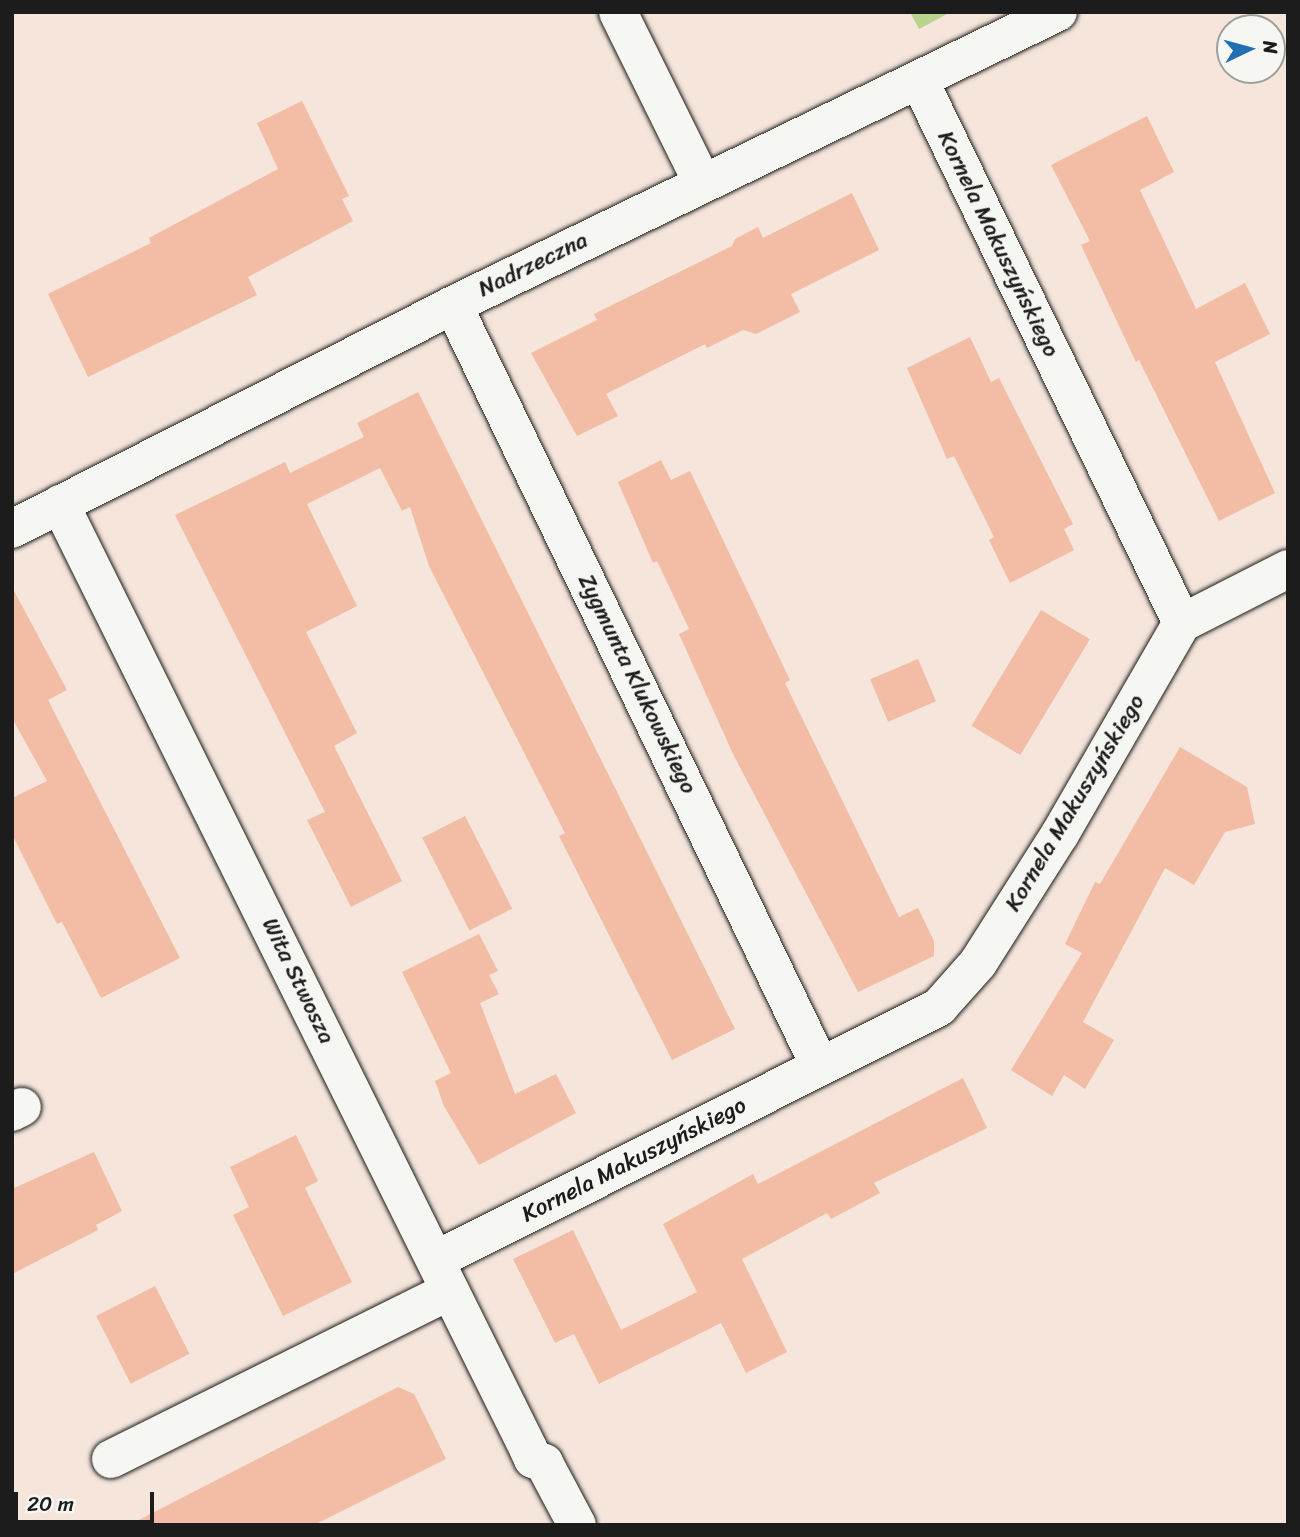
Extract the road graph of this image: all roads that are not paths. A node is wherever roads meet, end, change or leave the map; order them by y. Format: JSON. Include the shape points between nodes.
{"nodes":[{"id":1,"x":618,"y":12,"type":"edge"},
{"id":2,"x":1058,"y":12,"type":"edge"},
{"id":3,"x":920,"y":82,"type":"junction"},
{"id":4,"x":702,"y":182,"type":"junction"},
{"id":5,"x":453,"y":305,"type":"junction"},
{"id":6,"x":60,"y":504,"type":"junction"},
{"id":7,"x":12,"y":529,"type":"edge"},
{"id":8,"x":1288,"y":569,"type":"edge"},
{"id":9,"x":1182,"y":623,"type":"junction"},
{"id":10,"x":819,"y":1064,"type":"junction"},
{"id":11,"x":443,"y":1276,"type":"junction"},
{"id":12,"x":111,"y":1459,"type":"dead end"},
{"id":13,"x":577,"y":1525,"type":"edge"}],
"edges":[{"from":1,"to":4,"type":"street"},
{"from":2,"to":3,"type":"street","name":"Nadrzeczna"},
{"from":3,"to":4,"type":"street","name":"Nadrzeczna"},
{"from":3,"to":9,"type":"street","name":"Kornela Makuszyńskiego"},
{"from":4,"to":5,"type":"street","name":"Nadrzeczna"},
{"from":5,"to":6,"type":"street","name":"Nadrzeczna"},
{"from":5,"to":10,"type":"street","name":"Zygmunta Klukowskiego"},
{"from":6,"to":7,"type":"street","name":"Nadrzeczna"},
{"from":6,"to":11,"type":"street","name":"Wita Stwosza"},
{"from":8,"to":9,"type":"street"},
{"from":9,"to":10,"type":"street","name":"Kornela Makuszyńskiego","via":[[1060,834],[978,963],[939,1007]]},
{"from":10,"to":11,"type":"street","name":"Kornela Makuszyńskiego"},
{"from":11,"to":12,"type":"street","name":"Kornela Makuszyńskiego"},
{"from":11,"to":13,"type":"street","name":"Wita Stwosza","via":[[533,1458],[544,1463]]}]}
